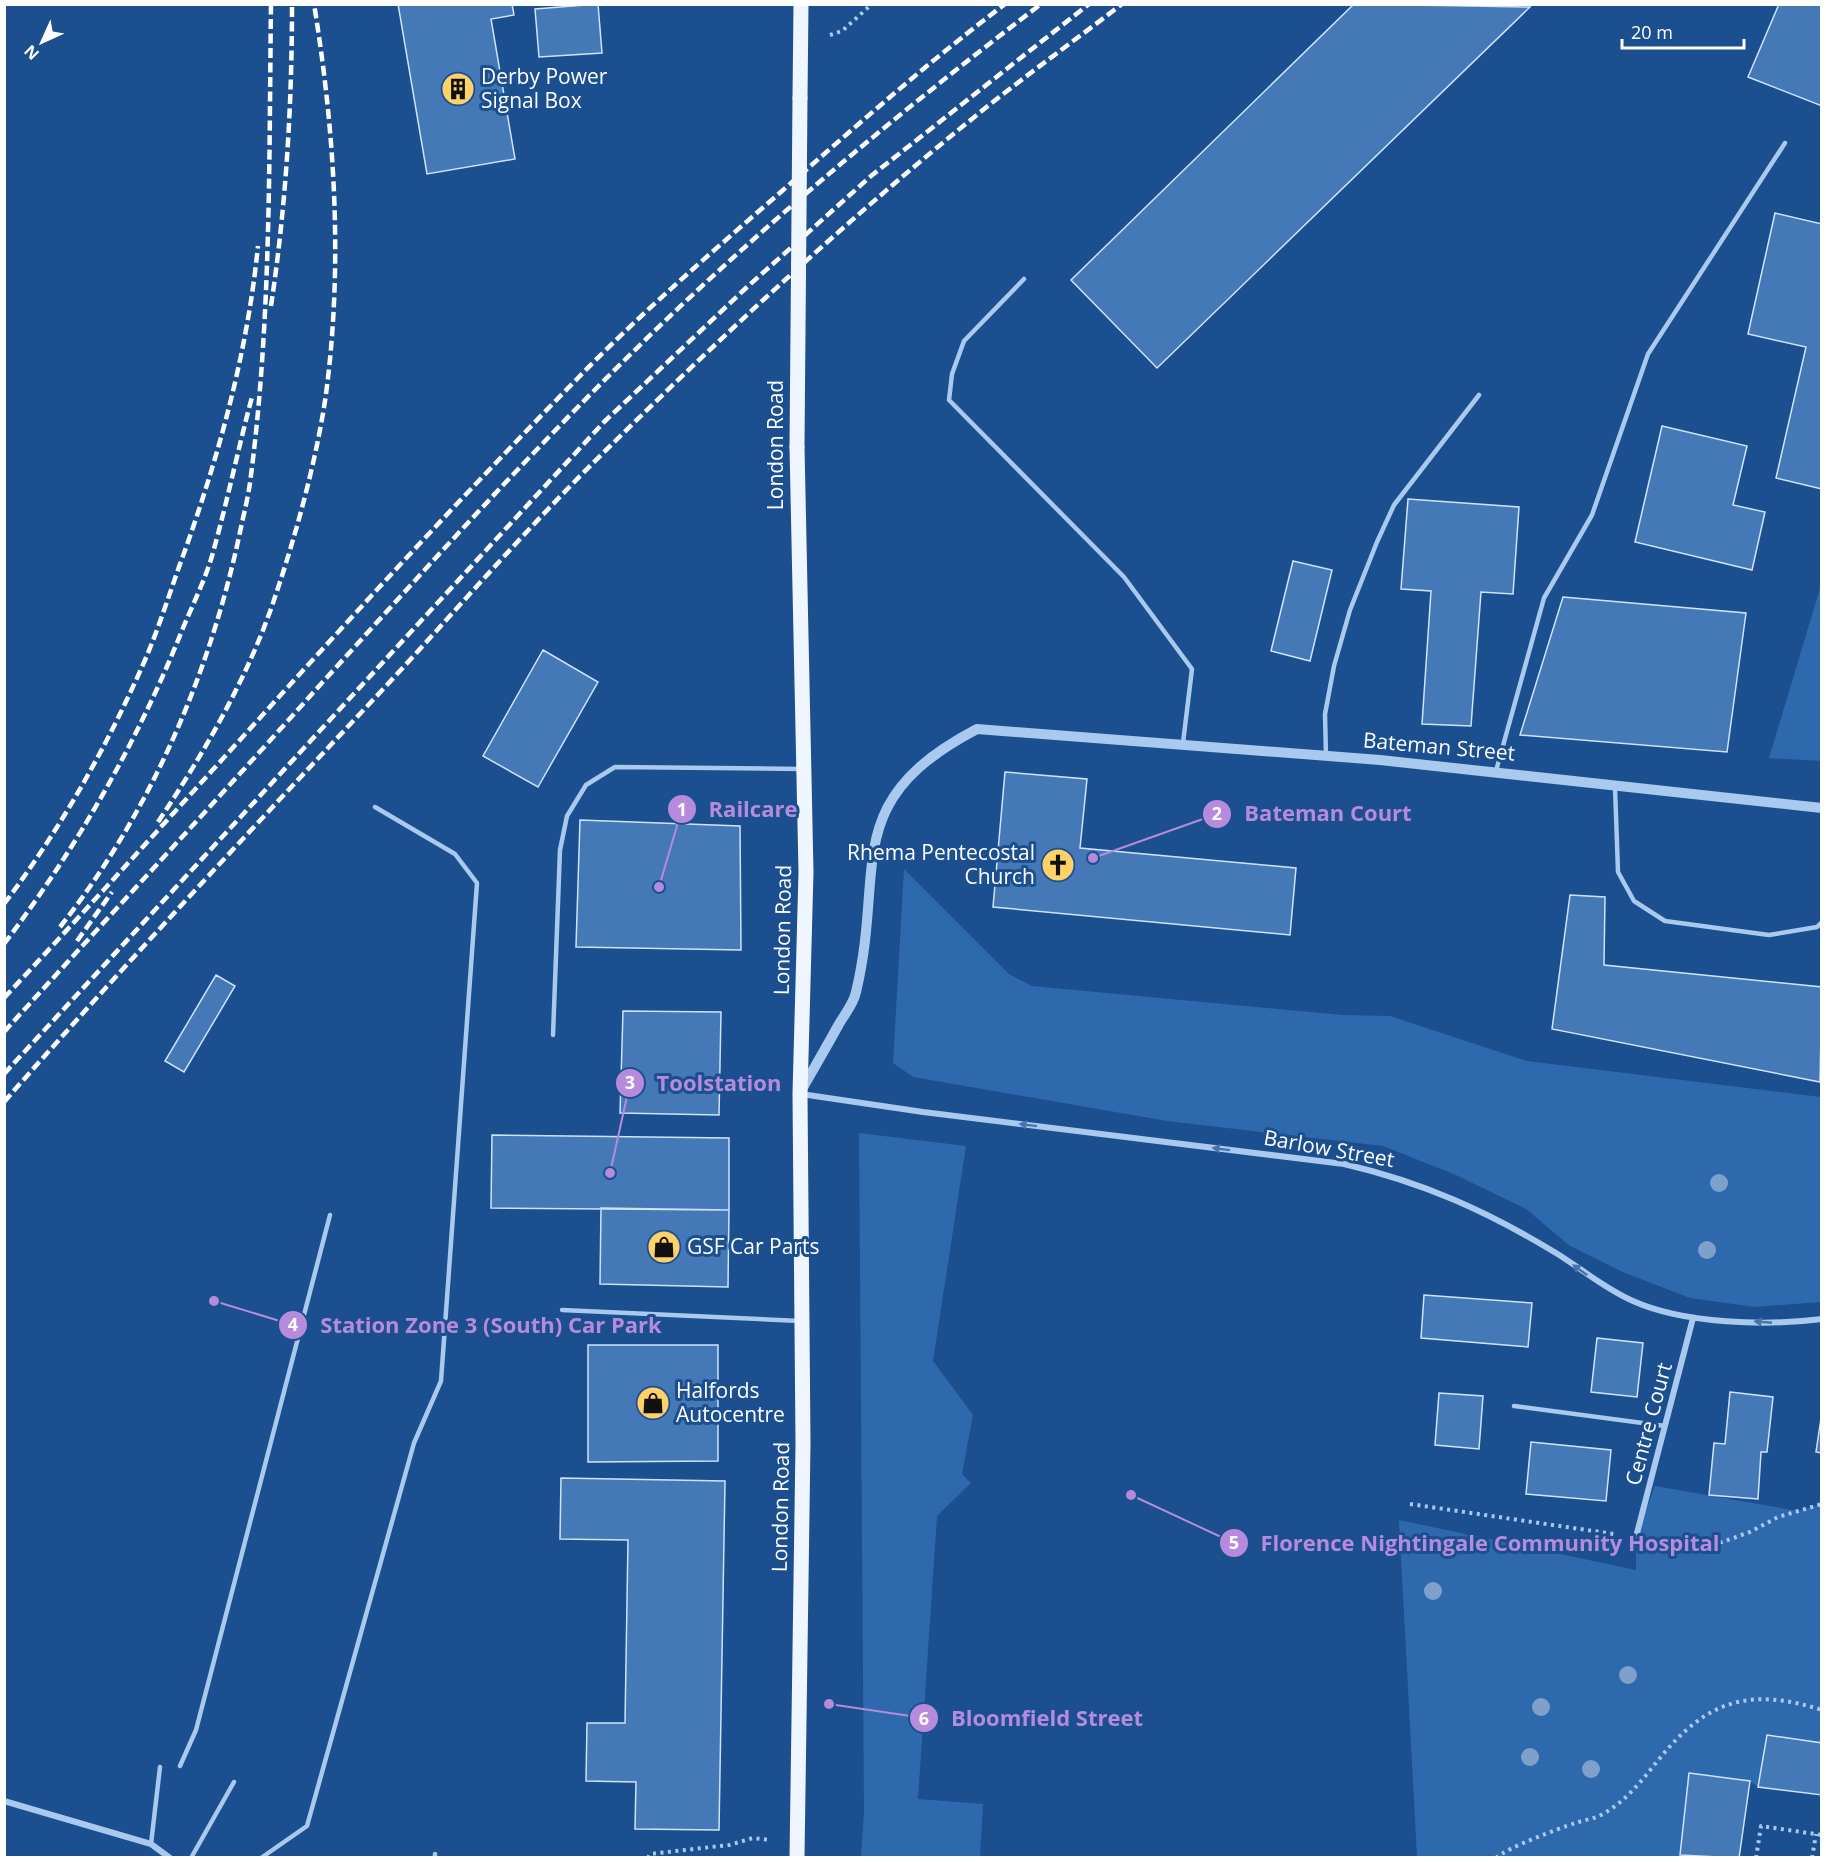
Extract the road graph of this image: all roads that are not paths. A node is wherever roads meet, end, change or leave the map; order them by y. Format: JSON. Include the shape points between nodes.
{"nodes":[{"id":1,"x":801,"y":4,"type":"edge"},
{"id":2,"x":1785,"y":143,"type":"dead end"},
{"id":3,"x":1024,"y":279,"type":"dead end"},
{"id":4,"x":1479,"y":395,"type":"dead end"},
{"id":5,"x":1182,"y":746,"type":"junction"},
{"id":6,"x":1326,"y":756,"type":"junction"},
{"id":7,"x":805,"y":769,"type":"junction"},
{"id":8,"x":1496,"y":771,"type":"junction"},
{"id":9,"x":1615,"y":785,"type":"junction"},
{"id":10,"x":375,"y":807,"type":"dead end"},
{"id":11,"x":1821,"y":808,"type":"edge"},
{"id":12,"x":1821,"y":922,"type":"edge"},
{"id":13,"x":553,"y":1035,"type":"dead end"},
{"id":14,"x":800,"y":1094,"type":"junction"},
{"id":15,"x":330,"y":1215,"type":"dead end"},
{"id":16,"x":562,"y":1310,"type":"dead end"},
{"id":17,"x":1693,"y":1318,"type":"junction"},
{"id":18,"x":1821,"y":1319,"type":"edge"},
{"id":19,"x":802,"y":1321,"type":"junction"},
{"id":20,"x":1514,"y":1406,"type":"dead end"},
{"id":21,"x":1665,"y":1426,"type":"junction"},
{"id":22,"x":1636,"y":1537,"type":"dead end"},
{"id":23,"x":180,"y":1766,"type":"dead end"},
{"id":24,"x":160,"y":1767,"type":"dead end"},
{"id":25,"x":234,"y":1782,"type":"dead end"},
{"id":26,"x":4,"y":1802,"type":"edge"},
{"id":27,"x":151,"y":1844,"type":"junction"},
{"id":28,"x":797,"y":1850,"type":"edge"},
{"id":29,"x":170,"y":1857,"type":"edge"},
{"id":30,"x":191,"y":1857,"type":"edge"},
{"id":31,"x":261,"y":1857,"type":"edge"}],
"edges":[{"from":1,"to":7,"type":"main road","name":"London Road","bridge":true,"via":[[797,447]]},
{"from":2,"to":8,"type":"lane","via":[[1648,354],[1592,515],[1544,597]]},
{"from":3,"to":5,"type":"lane","via":[[964,341],[952,374],[949,400],[1124,577],[1192,669]]},
{"from":4,"to":6,"type":"lane","via":[[1394,505],[1377,542],[1350,610],[1334,666],[1325,714]]},
{"from":5,"to":6,"type":"street","name":"Bateman Street"},
{"from":5,"to":14,"type":"street","name":"Bateman Street","via":[[977,729],[913,771],[881,818],[873,850],[856,995]]},
{"from":6,"to":8,"type":"street","name":"Bateman Street"},
{"from":7,"to":13,"type":"lane","via":[[615,767],[586,785],[567,816],[560,849]]},
{"from":7,"to":14,"type":"main road","name":"London Road"},
{"from":8,"to":9,"type":"street","name":"Bateman Street"},
{"from":9,"to":11,"type":"street","name":"Bateman Street"},
{"from":9,"to":12,"type":"lane","via":[[1617,872],[1634,901],[1665,921],[1769,935],[1817,927]]},
{"from":10,"to":31,"type":"lane","via":[[455,854],[477,883],[441,1381],[414,1443],[307,1826]]},
{"from":17,"to":14,"type":"street","name":"Barlow Street","one_way":true,"via":[[1635,1302],[1508,1225],[1463,1202],[1395,1176],[1344,1164]]},
{"from":14,"to":19,"type":"main road","name":"London Road"},
{"from":15,"to":23,"type":"lane","via":[[198,1719]]},
{"from":16,"to":19,"type":"lane"},
{"from":18,"to":17,"type":"street","name":"Barlow Street","one_way":true,"via":[[1783,1324]]},
{"from":17,"to":21,"type":"street","name":"Centre Court"},
{"from":19,"to":28,"type":"main road","name":"London Road"},
{"from":20,"to":21,"type":"lane"},
{"from":21,"to":22,"type":"street","name":"Centre Court"},
{"from":24,"to":27,"type":"lane"},
{"from":25,"to":30,"type":"lane"},
{"from":26,"to":27,"type":"street"},
{"from":27,"to":29,"type":"street"}]}
